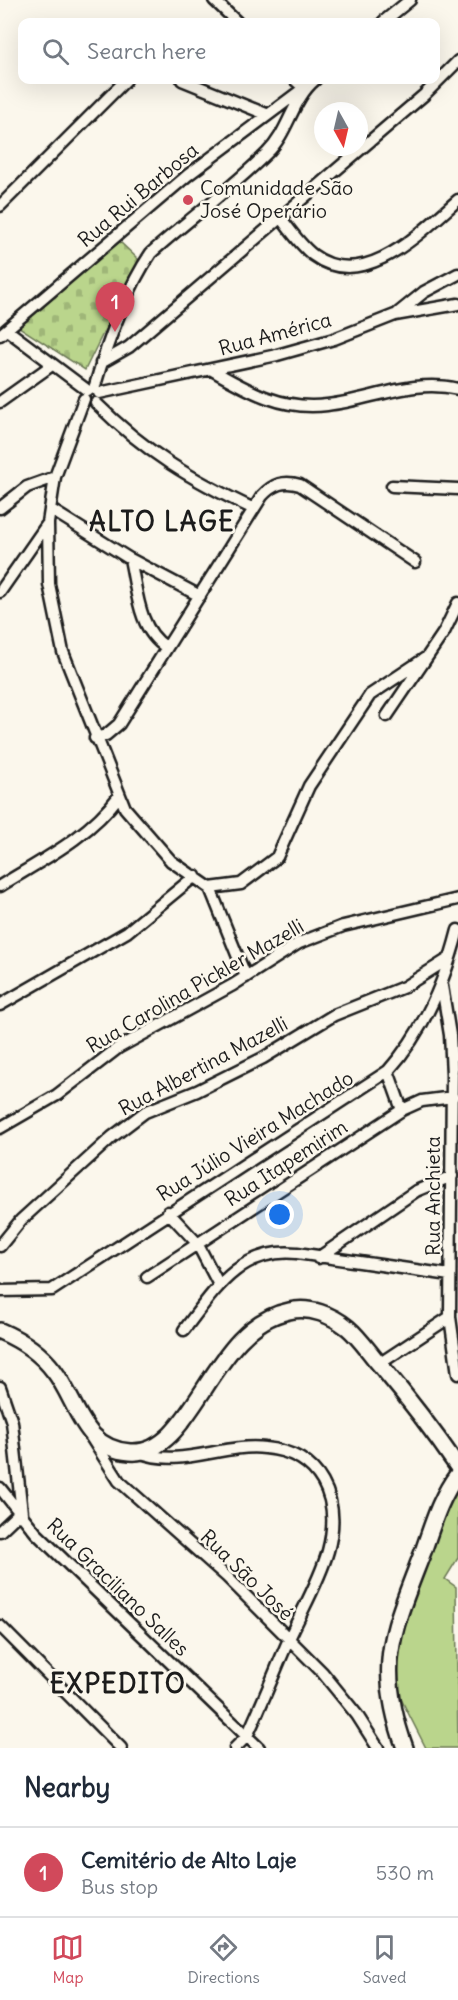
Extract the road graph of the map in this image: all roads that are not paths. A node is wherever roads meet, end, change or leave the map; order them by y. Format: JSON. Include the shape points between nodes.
{"nodes":[{"id":1,"x":214,"y":0,"type":"edge"},
{"id":2,"x":410,"y":0,"type":"edge"},
{"id":3,"x":233,"y":18,"type":"edge"},
{"id":4,"x":388,"y":18,"type":"edge"},
{"id":5,"x":458,"y":61,"type":"edge"},
{"id":6,"x":440,"y":79,"type":"edge"},
{"id":7,"x":122,"y":84,"type":"edge"},
{"id":8,"x":192,"y":84,"type":"edge"},
{"id":9,"x":300,"y":84,"type":"edge"},
{"id":10,"x":310,"y":84,"type":"edge"},
{"id":11,"x":435,"y":84,"type":"edge"},
{"id":12,"x":304,"y":88,"type":"junction"},
{"id":13,"x":266,"y":114,"type":"junction"},
{"id":14,"x":458,"y":201,"type":"edge"},
{"id":15,"x":0,"y":206,"type":"edge"},
{"id":16,"x":280,"y":217,"type":"junction"},
{"id":17,"x":458,"y":274,"type":"edge"},
{"id":18,"x":458,"y":304,"type":"edge"},
{"id":19,"x":395,"y":315,"type":"junction"},
{"id":20,"x":3,"y":333,"type":"edge"},
{"id":21,"x":101,"y":363,"type":"junction"},
{"id":22,"x":51,"y":365,"type":"junction"},
{"id":23,"x":212,"y":369,"type":"junction"},
{"id":24,"x":458,"y":389,"type":"edge"},
{"id":25,"x":92,"y":396,"type":"junction"},
{"id":26,"x":0,"y":402,"type":"edge"},
{"id":27,"x":55,"y":477,"type":"junction"},
{"id":28,"x":392,"y":486,"type":"dead end"},
{"id":29,"x":458,"y":489,"type":"edge"},
{"id":30,"x":0,"y":508,"type":"edge"},
{"id":31,"x":50,"y":509,"type":"junction"},
{"id":32,"x":254,"y":509,"type":"junction"},
{"id":33,"x":48,"y":523,"type":"junction"},
{"id":34,"x":130,"y":559,"type":"junction"},
{"id":35,"x":415,"y":561,"type":"dead end"},
{"id":36,"x":0,"y":592,"type":"edge"},
{"id":37,"x":200,"y":596,"type":"junction"},
{"id":38,"x":458,"y":603,"type":"edge"},
{"id":39,"x":166,"y":647,"type":"junction"},
{"id":40,"x":427,"y":657,"type":"junction"},
{"id":41,"x":387,"y":716,"type":"dead end"},
{"id":42,"x":95,"y":738,"type":"junction"},
{"id":43,"x":118,"y":796,"type":"junction"},
{"id":44,"x":195,"y":876,"type":"junction"},
{"id":45,"x":0,"y":885,"type":"edge"},
{"id":46,"x":210,"y":888,"type":"junction"},
{"id":47,"x":458,"y":899,"type":"edge"},
{"id":48,"x":458,"y":930,"type":"edge"},
{"id":49,"x":450,"y":958,"type":"junction"},
{"id":50,"x":246,"y":977,"type":"junction"},
{"id":51,"x":442,"y":983,"type":"junction"},
{"id":52,"x":0,"y":1005,"type":"edge"},
{"id":53,"x":388,"y":1071,"type":"junction"},
{"id":54,"x":453,"y":1097,"type":"junction"},
{"id":55,"x":402,"y":1110,"type":"junction"},
{"id":56,"x":0,"y":1128,"type":"edge"},
{"id":57,"x":452,"y":1176,"type":"junction"},
{"id":58,"x":168,"y":1212,"type":"junction"},
{"id":59,"x":197,"y":1243,"type":"junction"},
{"id":60,"x":0,"y":1246,"type":"edge"},
{"id":61,"x":318,"y":1258,"type":"junction"},
{"id":62,"x":450,"y":1275,"type":"junction"},
{"id":63,"x":147,"y":1277,"type":"dead end"},
{"id":64,"x":219,"y":1285,"type":"junction"},
{"id":65,"x":0,"y":1292,"type":"edge"},
{"id":66,"x":450,"y":1317,"type":"junction"},
{"id":67,"x":184,"y":1330,"type":"dead end"},
{"id":68,"x":0,"y":1331,"type":"edge"},
{"id":69,"x":379,"y":1364,"type":"junction"},
{"id":70,"x":458,"y":1374,"type":"edge"},
{"id":71,"x":0,"y":1387,"type":"edge"},
{"id":72,"x":87,"y":1432,"type":"junction"},
{"id":73,"x":138,"y":1452,"type":"junction"},
{"id":74,"x":458,"y":1467,"type":"edge"},
{"id":75,"x":458,"y":1474,"type":"edge"},
{"id":76,"x":0,"y":1488,"type":"edge"},
{"id":77,"x":21,"y":1516,"type":"junction"},
{"id":78,"x":0,"y":1531,"type":"edge"},
{"id":79,"x":0,"y":1626,"type":"edge"},
{"id":80,"x":288,"y":1640,"type":"junction"},
{"id":81,"x":247,"y":1736,"type":"junction"},
{"id":82,"x":121,"y":1748,"type":"edge"},
{"id":83,"x":235,"y":1748,"type":"edge"},
{"id":84,"x":259,"y":1748,"type":"edge"},
{"id":85,"x":378,"y":1748,"type":"edge"},
{"id":86,"x":405,"y":1748,"type":"edge"}],
"edges":[{"from":1,"to":3,"type":"street"},
{"from":2,"to":4,"type":"street"},
{"from":5,"to":6,"type":"street"},
{"from":7,"to":15,"type":"street"},
{"from":8,"to":13,"type":"street"},
{"from":9,"to":12,"type":"street"},
{"from":10,"to":12,"type":"street","name":"Rua Rui Barbosa"},
{"from":11,"to":16,"type":"street"},
{"from":12,"to":13,"type":"street","name":"Rua Rui Barbosa"},
{"from":12,"to":21,"type":"street","via":[[283,131],[267,153],[151,253],[139,272]]},
{"from":13,"to":20,"type":"street","name":"Rua Rui Barbosa","via":[[151,205]]},
{"from":14,"to":16,"type":"street","via":[[406,245],[357,266],[334,264],[312,255]]},
{"from":16,"to":21,"type":"street","via":[[129,347]]},
{"from":17,"to":19,"type":"street","via":[[424,292]]},
{"from":18,"to":19,"type":"street","name":"Rua América"},
{"from":19,"to":23,"type":"street","name":"Rua América","via":[[318,344]]},
{"from":20,"to":22,"type":"street"},
{"from":21,"to":25,"type":"street"},
{"from":22,"to":25,"type":"street"},
{"from":22,"to":26,"type":"street"},
{"from":23,"to":24,"type":"street","via":[[254,393],[297,405],[327,405],[408,387]]},
{"from":23,"to":25,"type":"street","name":"Rua América"},
{"from":25,"to":27,"type":"street","via":[[74,428]]},
{"from":25,"to":32,"type":"street","via":[[128,434],[172,467]]},
{"from":27,"to":30,"type":"street","via":[[27,487]]},
{"from":27,"to":31,"type":"street"},
{"from":28,"to":29,"type":"street"},
{"from":31,"to":33,"type":"street"},
{"from":31,"to":34,"type":"street"},
{"from":32,"to":35,"type":"street","via":[[274,486],[294,483]]},
{"from":32,"to":37,"type":"street"},
{"from":33,"to":36,"type":"street"},
{"from":33,"to":42,"type":"street","via":[[49,584],[56,627]]},
{"from":34,"to":37,"type":"street"},
{"from":34,"to":39,"type":"street","via":[[145,625],[156,641]]},
{"from":37,"to":39,"type":"street"},
{"from":38,"to":40,"type":"street"},
{"from":39,"to":42,"type":"street","via":[[119,724]]},
{"from":40,"to":41,"type":"street"},
{"from":40,"to":46,"type":"street","via":[[370,695],[309,786],[277,856],[242,884]]},
{"from":42,"to":43,"type":"street"},
{"from":43,"to":44,"type":"street","via":[[158,849]]},
{"from":43,"to":45,"type":"street","via":[[101,817],[75,838]]},
{"from":44,"to":46,"type":"street"},
{"from":44,"to":52,"type":"street","via":[[127,932]]},
{"from":46,"to":50,"type":"street"},
{"from":47,"to":50,"type":"street","name":"Rua Carolina Pickler Mazelli","via":[[343,926],[299,944]]},
{"from":48,"to":49,"type":"street","name":"Rua Júlio Vieira Machado"},
{"from":49,"to":51,"type":"street","name":"Rua Júlio Vieira Machado"},
{"from":49,"to":60,"type":"street","name":"Rua Albertina Mazelli","via":[[404,987],[334,1015],[263,1058],[145,1112],[21,1220]]},
{"from":50,"to":56,"type":"street","name":"Rua Carolina Pickler Mazelli","via":[[118,1048],[57,1095]]},
{"from":51,"to":53,"type":"street","name":"Rua Júlio Vieira Machado","via":[[415,1035]]},
{"from":51,"to":54,"type":"street","name":"Rua Anchieta"},
{"from":53,"to":55,"type":"street"},
{"from":53,"to":58,"type":"street","name":"Rua Júlio Vieira Machado"},
{"from":54,"to":55,"type":"street","name":"Rua Itapemirim","via":[[422,1101]]},
{"from":54,"to":57,"type":"street","name":"Rua Anchieta"},
{"from":55,"to":59,"type":"street","name":"Rua Itapemirim"},
{"from":57,"to":61,"type":"street","via":[[416,1191]]},
{"from":57,"to":62,"type":"street","name":"Rua Anchieta"},
{"from":58,"to":59,"type":"street"},
{"from":58,"to":65,"type":"street","name":"Rua Júlio Vieira Machado","via":[[52,1290]]},
{"from":59,"to":63,"type":"street","name":"Rua Itapemirim"},
{"from":59,"to":64,"type":"street"},
{"from":61,"to":62,"type":"street"},
{"from":61,"to":64,"type":"street","via":[[286,1252],[265,1256],[233,1270]]},
{"from":62,"to":66,"type":"street","name":"Rua Anchieta"},
{"from":64,"to":67,"type":"street"},
{"from":66,"to":69,"type":"street"},
{"from":66,"to":70,"type":"street","name":"Rua Anchieta"},
{"from":68,"to":72,"type":"street","via":[[27,1344],[53,1369]]},
{"from":69,"to":73,"type":"street","via":[[355,1335],[330,1316],[298,1309],[274,1315],[235,1343],[169,1436]]},
{"from":69,"to":74,"type":"street"},
{"from":71,"to":77,"type":"street","name":"Rua Graciliano Salles","via":[[12,1422]]},
{"from":72,"to":73,"type":"street","via":[[105,1446]]},
{"from":72,"to":80,"type":"street","name":"Rua São José","via":[[119,1481],[227,1577]]},
{"from":73,"to":80,"type":"street","via":[[176,1458],[265,1448],[287,1451],[314,1468],[329,1495],[330,1537],[323,1563]]},
{"from":75,"to":86,"type":"street","via":[[443,1496],[395,1622],[389,1665],[391,1698]]},
{"from":76,"to":77,"type":"street"},
{"from":77,"to":78,"type":"street","name":"Rua Graciliano Salles"},
{"from":77,"to":81,"type":"street","name":"Rua Graciliano Salles"},
{"from":79,"to":82,"type":"street"},
{"from":80,"to":81,"type":"street"},
{"from":80,"to":85,"type":"street","name":"Rua São José","via":[[343,1697]]},
{"from":81,"to":83,"type":"street"},
{"from":81,"to":84,"type":"street","name":"Rua Graciliano Salles"}]}
